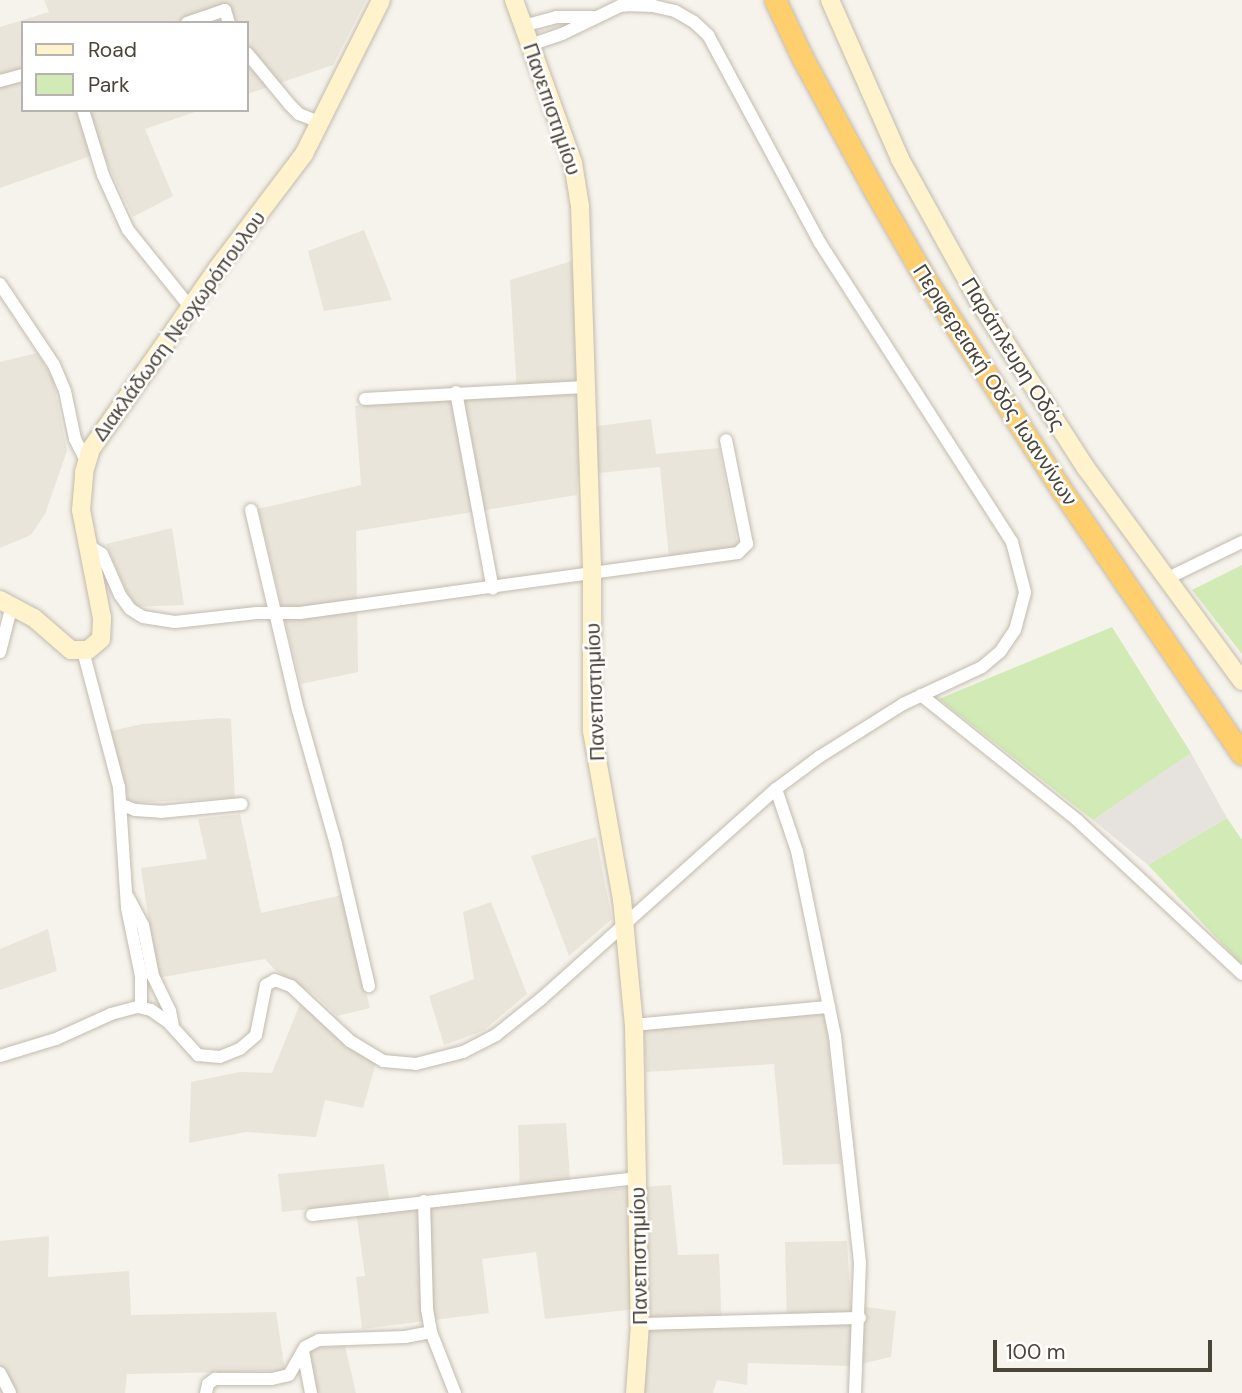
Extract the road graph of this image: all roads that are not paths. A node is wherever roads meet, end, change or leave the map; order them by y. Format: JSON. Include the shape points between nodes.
{"nodes":[{"id":1,"x":381,"y":0,"type":"edge"},
{"id":2,"x":513,"y":0,"type":"edge"},
{"id":3,"x":775,"y":0,"type":"edge"},
{"id":4,"x":830,"y":0,"type":"edge"},
{"id":5,"x":225,"y":11,"type":"edge"},
{"id":6,"x":593,"y":17,"type":"junction"},
{"id":7,"x":193,"y":21,"type":"edge"},
{"id":8,"x":523,"y":26,"type":"junction"},
{"id":9,"x":530,"y":44,"type":"junction"},
{"id":10,"x":248,"y":54,"type":"edge"},
{"id":11,"x":21,"y":76,"type":"edge"},
{"id":12,"x":0,"y":81,"type":"edge"},
{"id":13,"x":84,"y":112,"type":"edge"},
{"id":14,"x":321,"y":123,"type":"junction"},
{"id":15,"x":0,"y":284,"type":"edge"},
{"id":16,"x":190,"y":307,"type":"junction"},
{"id":17,"x":588,"y":387,"type":"junction"},
{"id":18,"x":456,"y":392,"type":"junction"},
{"id":19,"x":365,"y":399,"type":"dead end"},
{"id":20,"x":726,"y":440,"type":"dead end"},
{"id":21,"x":86,"y":461,"type":"junction"},
{"id":22,"x":251,"y":510,"type":"dead end"},
{"id":23,"x":1242,"y":542,"type":"edge"},
{"id":24,"x":87,"y":545,"type":"junction"},
{"id":25,"x":592,"y":575,"type":"junction"},
{"id":26,"x":1166,"y":579,"type":"junction"},
{"id":27,"x":493,"y":589,"type":"junction"},
{"id":28,"x":6,"y":602,"type":"edge"},
{"id":29,"x":276,"y":614,"type":"junction"},
{"id":30,"x":0,"y":652,"type":"edge"},
{"id":31,"x":83,"y":652,"type":"junction"},
{"id":32,"x":1242,"y":681,"type":"edge"},
{"id":33,"x":921,"y":695,"type":"junction"},
{"id":34,"x":1242,"y":754,"type":"edge"},
{"id":35,"x":776,"y":789,"type":"junction"},
{"id":36,"x":242,"y":804,"type":"dead end"},
{"id":37,"x":122,"y":805,"type":"junction"},
{"id":38,"x":128,"y":897,"type":"junction"},
{"id":39,"x":625,"y":922,"type":"junction"},
{"id":40,"x":1242,"y":974,"type":"edge"},
{"id":41,"x":369,"y":986,"type":"dead end"},
{"id":42,"x":141,"y":1007,"type":"junction"},
{"id":43,"x":829,"y":1007,"type":"junction"},
{"id":44,"x":634,"y":1025,"type":"junction"},
{"id":45,"x":173,"y":1026,"type":"junction"},
{"id":46,"x":0,"y":1056,"type":"edge"},
{"id":47,"x":638,"y":1178,"type":"junction"},
{"id":48,"x":424,"y":1201,"type":"junction"},
{"id":49,"x":312,"y":1215,"type":"dead end"},
{"id":50,"x":860,"y":1318,"type":"junction"},
{"id":51,"x":640,"y":1324,"type":"junction"},
{"id":52,"x":431,"y":1332,"type":"junction"},
{"id":53,"x":303,"y":1351,"type":"junction"},
{"id":54,"x":0,"y":1373,"type":"edge"},
{"id":55,"x":10,"y":1393,"type":"edge"},
{"id":56,"x":206,"y":1393,"type":"edge"},
{"id":57,"x":312,"y":1393,"type":"edge"},
{"id":58,"x":455,"y":1393,"type":"edge"},
{"id":59,"x":635,"y":1393,"type":"edge"},
{"id":60,"x":855,"y":1393,"type":"edge"}],
"edges":[{"from":1,"to":14,"type":"street","name":"Διακλάδωση Νεοχωρόπουλου"},
{"from":2,"to":8,"type":"street","name":"Πανεπιστημίου"},
{"from":3,"to":34,"type":"highway","name":"Περιφερειακή Οδός Ιωαννίνων","via":[[803,60],[929,285]]},
{"from":4,"to":26,"type":"street","name":"Παράπλευρη Οδός","via":[[900,159],[978,300],[1086,468]]},
{"from":5,"to":7,"type":"street"},
{"from":6,"to":8,"type":"street","via":[[556,17]]},
{"from":6,"to":9,"type":"street"},
{"from":6,"to":33,"type":"street","via":[[620,6],[654,6],[685,16],[708,35],[826,255],[1012,542],[1025,592],[1015,630],[989,662]]},
{"from":8,"to":9,"type":"street","name":"Πανεπιστημίου"},
{"from":9,"to":17,"type":"street","name":"Πανεπιστημίου","via":[[578,183]]},
{"from":10,"to":14,"type":"street","via":[[290,106]]},
{"from":11,"to":12,"type":"street"},
{"from":13,"to":16,"type":"street","via":[[103,175],[128,230]]},
{"from":14,"to":16,"type":"street","name":"Διακλάδωση Νεοχωρόπουλου","via":[[295,168]]},
{"from":15,"to":21,"type":"street","via":[[54,365]]},
{"from":16,"to":21,"type":"street","name":"Διακλάδωση Νεοχωρόπουλου","via":[[107,423]]},
{"from":17,"to":18,"type":"street"},
{"from":17,"to":25,"type":"street","name":"Πανεπιστημίου"},
{"from":18,"to":19,"type":"street"},
{"from":18,"to":27,"type":"street"},
{"from":20,"to":25,"type":"street","via":[[745,549],[738,554]]},
{"from":21,"to":24,"type":"street","name":"Διακλάδωση Νεοχωρόπουλου","via":[[81,510]]},
{"from":22,"to":29,"type":"street"},
{"from":23,"to":26,"type":"street"},
{"from":24,"to":29,"type":"street","via":[[102,554],[125,603],[143,617],[175,622]]},
{"from":24,"to":31,"type":"street","name":"Διακλάδωση Νεοχωρόπουλου","via":[[102,629],[98,644]]},
{"from":25,"to":27,"type":"street"},
{"from":25,"to":39,"type":"street","name":"Πανεπιστημίου","via":[[592,732]]},
{"from":26,"to":32,"type":"street","name":"Παράπλευρη Οδός"},
{"from":27,"to":29,"type":"street"},
{"from":28,"to":30,"type":"street"},
{"from":28,"to":31,"type":"street","via":[[34,618],[63,646]]},
{"from":29,"to":41,"type":"street"},
{"from":31,"to":37,"type":"street"},
{"from":33,"to":35,"type":"street","via":[[826,752]]},
{"from":33,"to":40,"type":"street","via":[[1078,821]]},
{"from":35,"to":39,"type":"street"},
{"from":35,"to":43,"type":"street","via":[[797,851]]},
{"from":36,"to":37,"type":"street","via":[[161,812]]},
{"from":37,"to":38,"type":"street"},
{"from":38,"to":42,"type":"street","via":[[142,981]]},
{"from":38,"to":45,"type":"street","via":[[143,925],[153,976]]},
{"from":39,"to":44,"type":"street","name":"Πανεπιστημίου"},
{"from":39,"to":45,"type":"street","via":[[496,1035],[441,1060],[405,1065],[374,1057],[278,980],[266,985],[256,1035],[226,1055],[198,1055]]},
{"from":42,"to":45,"type":"street"},
{"from":42,"to":46,"type":"street"},
{"from":43,"to":44,"type":"street"},
{"from":43,"to":50,"type":"street","via":[[858,1233]]},
{"from":44,"to":47,"type":"street","name":"Πανεπιστημίου"},
{"from":47,"to":48,"type":"street"},
{"from":47,"to":51,"type":"street","name":"Πανεπιστημίου"},
{"from":48,"to":49,"type":"street"},
{"from":48,"to":52,"type":"street","via":[[423,1274]]},
{"from":50,"to":51,"type":"street"},
{"from":50,"to":60,"type":"street"},
{"from":51,"to":59,"type":"street","name":"Πανεπιστημίου"},
{"from":52,"to":53,"type":"street","via":[[324,1339]]},
{"from":52,"to":58,"type":"street"},
{"from":53,"to":56,"type":"street","via":[[289,1375],[215,1379]]},
{"from":53,"to":57,"type":"street"},
{"from":54,"to":55,"type":"street"}]}
